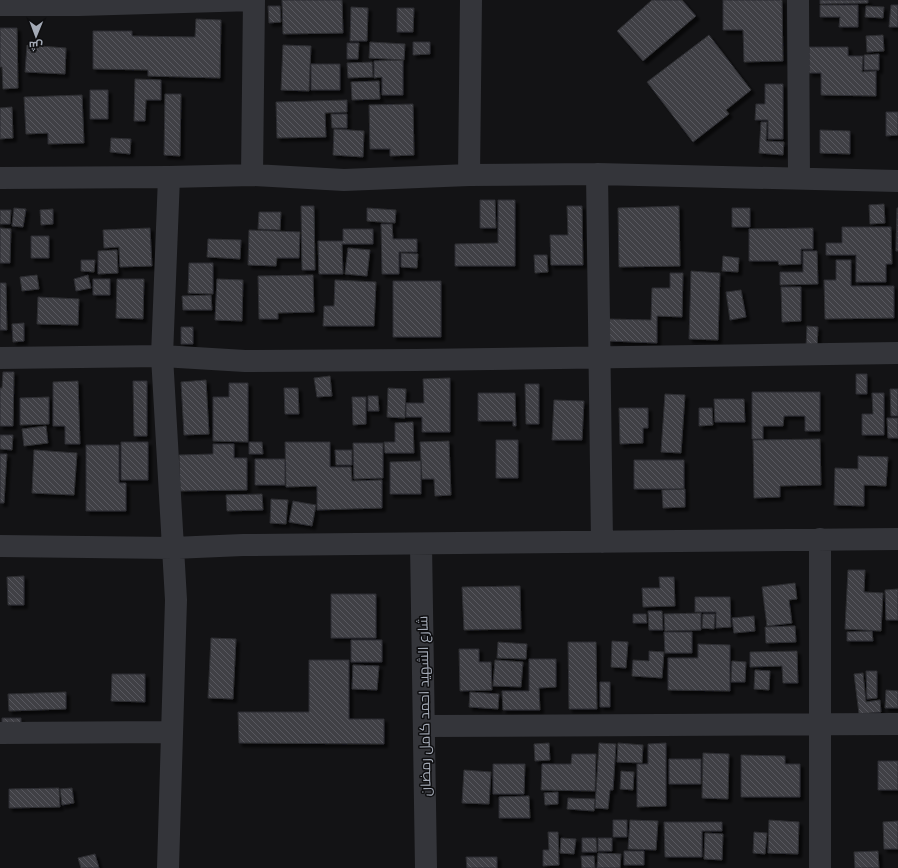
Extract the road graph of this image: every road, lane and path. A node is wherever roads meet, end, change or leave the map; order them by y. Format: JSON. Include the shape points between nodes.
{"nodes":[{"id":1,"x":471,"y":0,"type":"edge"},
{"id":2,"x":798,"y":0,"type":"edge"},
{"id":3,"x":78,"y":3,"type":"edge"},
{"id":4,"x":0,"y":5,"type":"edge"},
{"id":5,"x":597,"y":174,"type":"junction"},
{"id":6,"x":252,"y":175,"type":"junction"},
{"id":7,"x":469,"y":175,"type":"junction"},
{"id":8,"x":169,"y":177,"type":"junction"},
{"id":9,"x":0,"y":178,"type":"edge"},
{"id":10,"x":799,"y":178,"type":"junction"},
{"id":11,"x":898,"y":181,"type":"edge"},
{"id":12,"x":898,"y":353,"type":"edge"},
{"id":13,"x":162,"y":356,"type":"junction"},
{"id":14,"x":600,"y":357,"type":"junction"},
{"id":15,"x":0,"y":358,"type":"edge"},
{"id":16,"x":820,"y":539,"type":"junction"},
{"id":17,"x":898,"y":539,"type":"edge"},
{"id":18,"x":602,"y":542,"type":"junction"},
{"id":19,"x":421,"y":544,"type":"junction"},
{"id":20,"x":0,"y":546,"type":"edge"},
{"id":21,"x":173,"y":548,"type":"junction"},
{"id":22,"x":898,"y":724,"type":"edge"},
{"id":23,"x":820,"y":725,"type":"junction"},
{"id":24,"x":424,"y":726,"type":"junction"},
{"id":25,"x":0,"y":732,"type":"edge"},
{"id":26,"x":172,"y":732,"type":"junction"},
{"id":27,"x":168,"y":868,"type":"edge"},
{"id":28,"x":426,"y":868,"type":"edge"},
{"id":29,"x":820,"y":868,"type":"edge"}],
"edges":[{"from":1,"to":7,"type":"street"},
{"from":2,"to":10,"type":"street"},
{"from":3,"to":4,"type":"street"},
{"from":3,"to":6,"type":"street","via":[[254,0]]},
{"from":5,"to":7,"type":"street"},
{"from":5,"to":10,"type":"street"},
{"from":5,"to":14,"type":"street"},
{"from":6,"to":7,"type":"street","via":[[344,180]]},
{"from":6,"to":8,"type":"street"},
{"from":8,"to":9,"type":"street"},
{"from":8,"to":13,"type":"street"},
{"from":10,"to":11,"type":"street"},
{"from":12,"to":14,"type":"street"},
{"from":13,"to":14,"type":"street","via":[[245,360]]},
{"from":13,"to":15,"type":"street"},
{"from":13,"to":21,"type":"street"},
{"from":14,"to":18,"type":"street"},
{"from":16,"to":17,"type":"street"},
{"from":16,"to":18,"type":"street"},
{"from":16,"to":23,"type":"street"},
{"from":18,"to":19,"type":"street"},
{"from":19,"to":21,"type":"street"},
{"from":19,"to":24,"type":"street","name":"شارع الشهيد احمد كامل رمضان"},
{"from":20,"to":21,"type":"street"},
{"from":21,"to":26,"type":"street","via":[[176,600]]},
{"from":22,"to":23,"type":"street"},
{"from":23,"to":24,"type":"street"},
{"from":23,"to":29,"type":"street"},
{"from":24,"to":28,"type":"street","name":"شارع الشهيد احمد كامل رمضان"},
{"from":25,"to":26,"type":"street"},
{"from":26,"to":27,"type":"street"}]}
